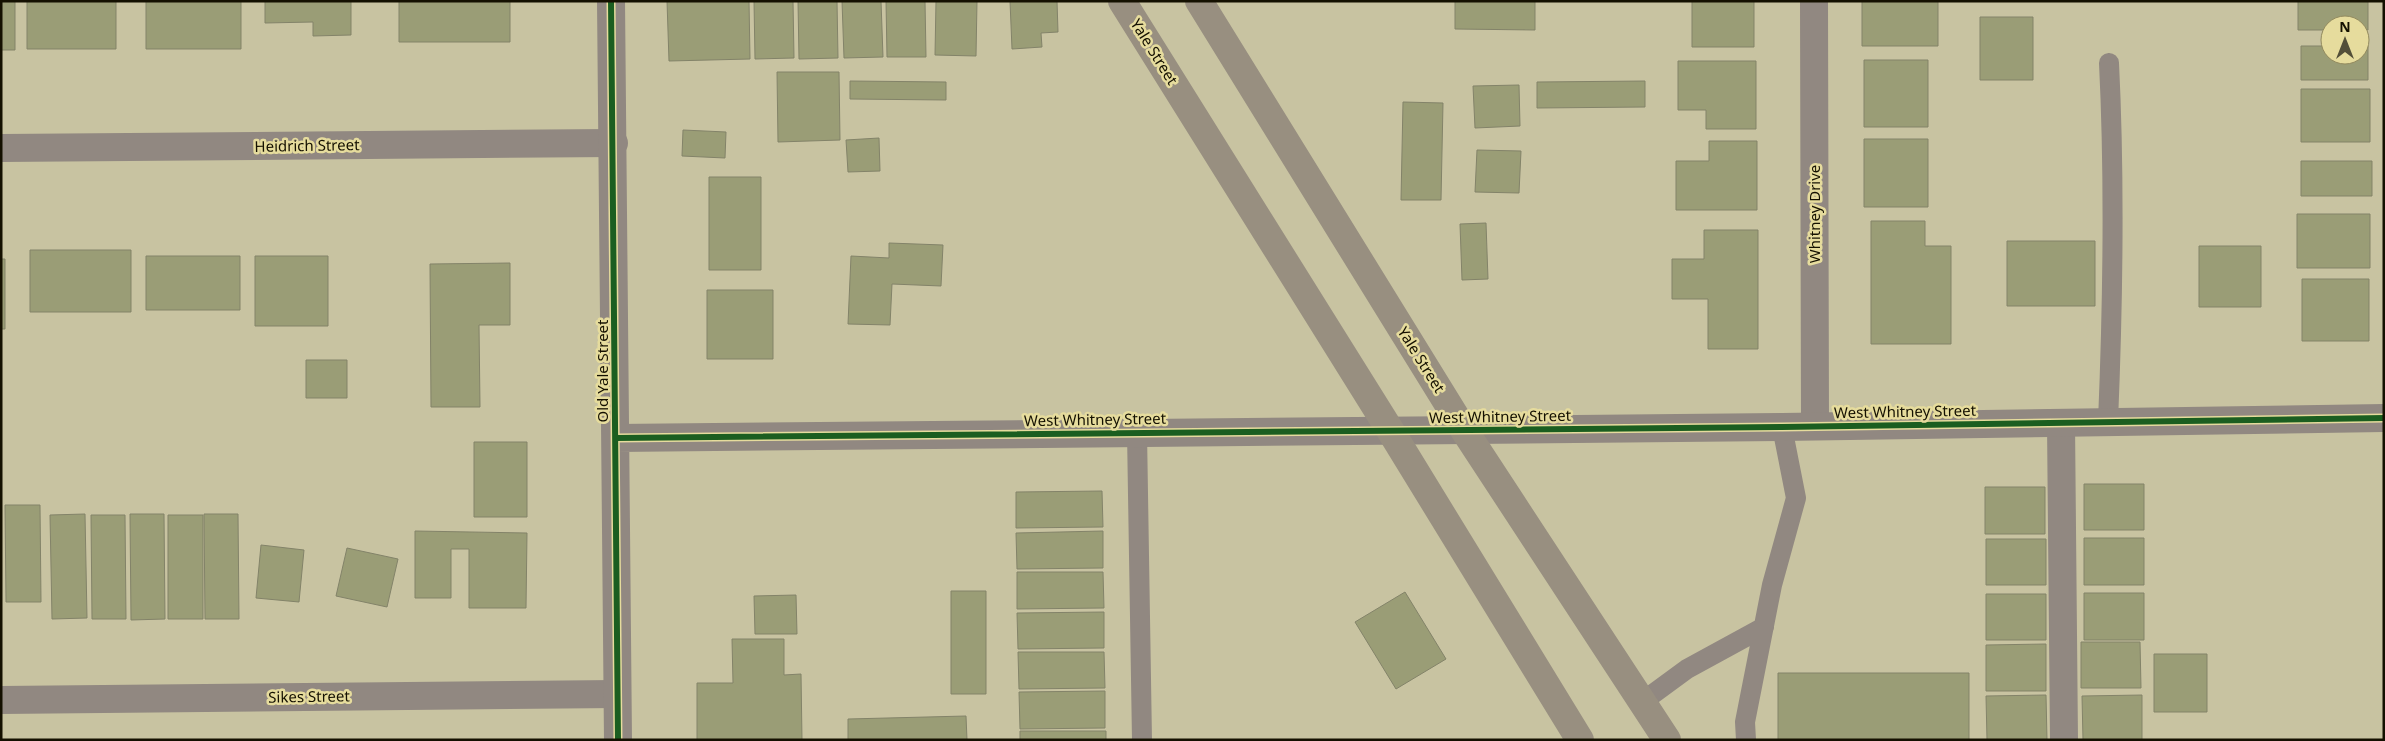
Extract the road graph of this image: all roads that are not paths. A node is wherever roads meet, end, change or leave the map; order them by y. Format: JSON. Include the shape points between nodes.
{"nodes":[{"id":1,"x":611,"y":1,"type":"edge"},
{"id":2,"x":1122,"y":1,"type":"edge"},
{"id":3,"x":1199,"y":1,"type":"edge"},
{"id":4,"x":1814,"y":1,"type":"edge"},
{"id":5,"x":2109,"y":63,"type":"dead end"},
{"id":6,"x":614,"y":143,"type":"junction"},
{"id":7,"x":1,"y":148,"type":"edge"},
{"id":8,"x":2384,"y":418,"type":"edge"},
{"id":9,"x":2108,"y":422,"type":"junction"},
{"id":10,"x":2061,"y":423,"type":"junction"},
{"id":11,"x":1815,"y":426,"type":"junction"},
{"id":12,"x":1782,"y":427,"type":"junction"},
{"id":13,"x":1390,"y":430,"type":"junction"},
{"id":14,"x":1464,"y":430,"type":"junction"},
{"id":15,"x":1137,"y":432,"type":"junction"},
{"id":16,"x":616,"y":438,"type":"junction"},
{"id":17,"x":1764,"y":627,"type":"junction"},
{"id":18,"x":617,"y":694,"type":"junction"},
{"id":19,"x":1,"y":700,"type":"edge"},
{"id":20,"x":1642,"y":702,"type":"junction"},
{"id":21,"x":618,"y":740,"type":"edge"},
{"id":22,"x":1142,"y":740,"type":"edge"},
{"id":23,"x":1580,"y":740,"type":"edge"},
{"id":24,"x":1667,"y":740,"type":"edge"},
{"id":25,"x":1746,"y":740,"type":"edge"},
{"id":26,"x":2064,"y":740,"type":"edge"}],
"edges":[{"from":1,"to":6,"type":"street","name":"Old Yale Street"},
{"from":2,"to":13,"type":"main road","name":"Yale Street"},
{"from":3,"to":14,"type":"main road","name":"Yale Street"},
{"from":4,"to":11,"type":"street","name":"Whitney Drive"},
{"from":5,"to":9,"type":"lane","via":[[2113,140],[2113,287]]},
{"from":6,"to":7,"type":"street","name":"Heidrich Street"},
{"from":6,"to":16,"type":"street","name":"Old Yale Street"},
{"from":8,"to":9,"type":"street","name":"West Whitney Street"},
{"from":9,"to":10,"type":"street","name":"West Whitney Street"},
{"from":10,"to":11,"type":"street","name":"West Whitney Street"},
{"from":10,"to":26,"type":"street"},
{"from":11,"to":12,"type":"street","name":"West Whitney Street"},
{"from":12,"to":14,"type":"street","name":"West Whitney Street"},
{"from":12,"to":17,"type":"lane","via":[[1796,498]]},
{"from":13,"to":14,"type":"street","name":"West Whitney Street"},
{"from":13,"to":15,"type":"street","name":"West Whitney Street"},
{"from":13,"to":23,"type":"main road","name":"Yale Street"},
{"from":14,"to":20,"type":"main road","name":"Yale Street"},
{"from":15,"to":16,"type":"street","name":"West Whitney Street"},
{"from":15,"to":22,"type":"lane"},
{"from":16,"to":18,"type":"street","name":"Old Yale Street"},
{"from":17,"to":20,"type":"lane","via":[[1687,669]]},
{"from":17,"to":25,"type":"lane","via":[[1745,722]]},
{"from":18,"to":19,"type":"street","name":"Sikes Street"},
{"from":18,"to":21,"type":"street","name":"Old Yale Street"},
{"from":20,"to":24,"type":"main road","name":"Yale Street"}]}
